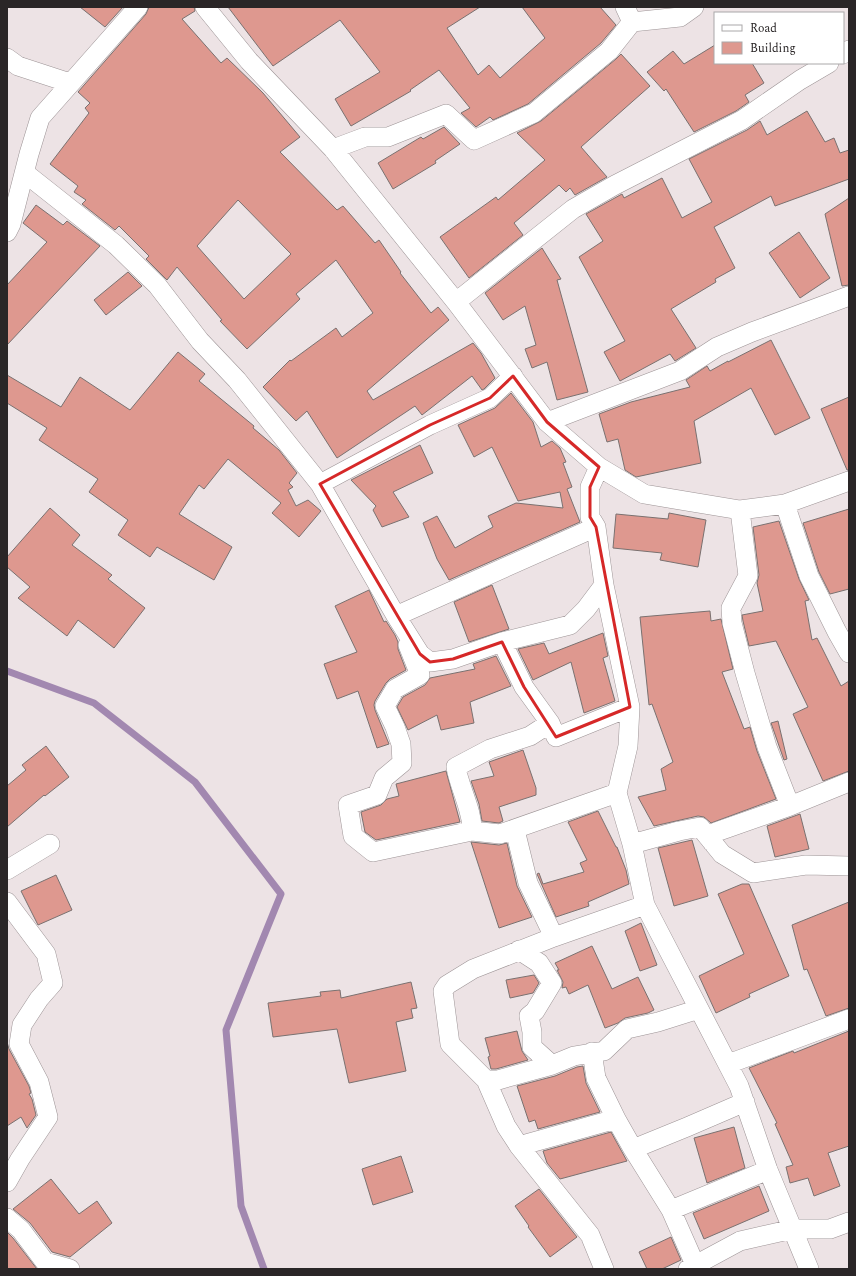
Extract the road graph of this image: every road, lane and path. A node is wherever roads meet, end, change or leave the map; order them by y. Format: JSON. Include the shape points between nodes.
{"nodes":[{"id":1,"x":138,"y":7,"type":"edge"},
{"id":2,"x":206,"y":7,"type":"edge"},
{"id":3,"x":694,"y":7,"type":"edge"},
{"id":4,"x":628,"y":14,"type":"edge"},
{"id":5,"x":7,"y":58,"type":"edge"},
{"id":6,"x":827,"y":64,"type":"edge"},
{"id":7,"x":70,"y":83,"type":"junction"},
{"id":8,"x":333,"y":149,"type":"junction"},
{"id":9,"x":25,"y":173,"type":"junction"},
{"id":10,"x":7,"y":232,"type":"edge"},
{"id":11,"x":849,"y":296,"type":"edge"},
{"id":12,"x":456,"y":302,"type":"junction"},
{"id":13,"x":512,"y":376,"type":"junction"},
{"id":14,"x":547,"y":422,"type":"junction"},
{"id":15,"x":599,"y":467,"type":"junction"},
{"id":16,"x":849,"y":481,"type":"edge"},
{"id":17,"x":320,"y":484,"type":"junction"},
{"id":18,"x":785,"y":504,"type":"junction"},
{"id":19,"x":740,"y":510,"type":"junction"},
{"id":20,"x":596,"y":527,"type":"junction"},
{"id":21,"x":604,"y":585,"type":"junction"},
{"id":22,"x":396,"y":616,"type":"junction"},
{"id":23,"x":502,"y":642,"type":"junction"},
{"id":24,"x":849,"y":653,"type":"edge"},
{"id":25,"x":630,"y":707,"type":"junction"},
{"id":26,"x":550,"y":723,"type":"junction"},
{"id":27,"x":849,"y":782,"type":"edge"},
{"id":28,"x":617,"y":793,"type":"junction"},
{"id":29,"x":790,"y":806,"type":"junction"},
{"id":30,"x":515,"y":830,"type":"junction"},
{"id":31,"x":472,"y":831,"type":"junction"},
{"id":32,"x":712,"y":842,"type":"junction"},
{"id":33,"x":50,"y":844,"type":"dead end"},
{"id":34,"x":632,"y":844,"type":"junction"},
{"id":35,"x":849,"y":866,"type":"edge"},
{"id":36,"x":7,"y":870,"type":"edge"},
{"id":37,"x":7,"y":902,"type":"edge"},
{"id":38,"x":645,"y":905,"type":"junction"},
{"id":39,"x":554,"y":937,"type":"junction"},
{"id":40,"x":519,"y":950,"type":"junction"},
{"id":41,"x":699,"y":1008,"type":"junction"},
{"id":42,"x":849,"y":1019,"type":"edge"},
{"id":43,"x":592,"y":1052,"type":"junction"},
{"id":44,"x":552,"y":1064,"type":"junction"},
{"id":45,"x":728,"y":1064,"type":"junction"},
{"id":46,"x":486,"y":1080,"type":"junction"},
{"id":47,"x":745,"y":1102,"type":"junction"},
{"id":48,"x":616,"y":1119,"type":"junction"},
{"id":49,"x":519,"y":1146,"type":"junction"},
{"id":50,"x":633,"y":1149,"type":"junction"},
{"id":51,"x":768,"y":1170,"type":"junction"},
{"id":52,"x":7,"y":1182,"type":"edge"},
{"id":53,"x":672,"y":1210,"type":"junction"},
{"id":54,"x":7,"y":1218,"type":"edge"},
{"id":55,"x":849,"y":1222,"type":"edge"},
{"id":56,"x":793,"y":1228,"type":"junction"},
{"id":57,"x":694,"y":1268,"type":"edge"},
{"id":58,"x":70,"y":1269,"type":"edge"},
{"id":59,"x":604,"y":1269,"type":"edge"},
{"id":60,"x":809,"y":1269,"type":"edge"}],
"edges":[{"from":1,"to":7,"type":"street"},
{"from":2,"to":8,"type":"street","via":[[249,61]]},
{"from":3,"to":4,"type":"street","via":[[680,17]]},
{"from":4,"to":8,"type":"street","via":[[609,51],[534,113],[474,140],[446,114],[388,137],[365,137]]},
{"from":5,"to":7,"type":"street","via":[[18,66]]},
{"from":6,"to":12,"type":"street","via":[[742,120],[573,209]]},
{"from":7,"to":9,"type":"street","via":[[40,118]]},
{"from":8,"to":12,"type":"street"},
{"from":9,"to":10,"type":"street"},
{"from":9,"to":17,"type":"street","via":[[116,245],[157,285],[200,341],[237,380]]},
{"from":11,"to":14,"type":"street","via":[[717,347],[680,371]]},
{"from":12,"to":13,"type":"street"},
{"from":13,"to":14,"type":"street"},
{"from":13,"to":17,"type":"street","via":[[490,398],[430,425]]},
{"from":14,"to":15,"type":"street"},
{"from":15,"to":19,"type":"street","via":[[644,494]]},
{"from":15,"to":20,"type":"street","via":[[590,487],[590,517]]},
{"from":16,"to":18,"type":"street"},
{"from":17,"to":22,"type":"street"},
{"from":18,"to":19,"type":"street"},
{"from":18,"to":24,"type":"street","via":[[809,576]]},
{"from":19,"to":29,"type":"street","via":[[748,576],[731,608],[732,623],[767,747]]},
{"from":20,"to":21,"type":"street"},
{"from":20,"to":22,"type":"street"},
{"from":21,"to":23,"type":"street","via":[[586,610],[570,625]]},
{"from":21,"to":25,"type":"street"},
{"from":22,"to":23,"type":"street","via":[[420,654],[430,662],[453,659]]},
{"from":22,"to":31,"type":"street","via":[[420,675],[395,689],[385,706],[401,744],[402,763],[384,778],[377,795],[348,805],[353,836],[373,852]]},
{"from":23,"to":26,"type":"street","via":[[524,687]]},
{"from":25,"to":26,"type":"street","via":[[556,737]]},
{"from":25,"to":28,"type":"street","via":[[628,746]]},
{"from":26,"to":31,"type":"street","via":[[530,736],[490,749],[456,767]]},
{"from":27,"to":29,"type":"street"},
{"from":28,"to":30,"type":"street"},
{"from":28,"to":34,"type":"street"},
{"from":29,"to":32,"type":"street","via":[[716,832]]},
{"from":30,"to":31,"type":"street","via":[[500,834]]},
{"from":30,"to":39,"type":"street","via":[[528,883]]},
{"from":32,"to":34,"type":"street","via":[[700,827]]},
{"from":32,"to":35,"type":"street","via":[[722,854],[753,874],[806,864]]},
{"from":33,"to":36,"type":"street"},
{"from":34,"to":38,"type":"street"},
{"from":37,"to":52,"type":"street","via":[[46,954],[53,983],[22,1025],[19,1044],[39,1082],[48,1117]]},
{"from":38,"to":39,"type":"street"},
{"from":38,"to":41,"type":"street"},
{"from":39,"to":40,"type":"street"},
{"from":40,"to":44,"type":"street","via":[[539,963],[552,983],[535,1011],[529,1016],[532,1047]]},
{"from":40,"to":46,"type":"street","via":[[473,969],[447,985],[444,991],[450,1044]]},
{"from":41,"to":43,"type":"street","via":[[627,1029],[604,1051]]},
{"from":41,"to":45,"type":"street"},
{"from":42,"to":45,"type":"street"},
{"from":43,"to":44,"type":"street"},
{"from":43,"to":48,"type":"street","via":[[596,1078]]},
{"from":44,"to":46,"type":"street","via":[[498,1080]]},
{"from":45,"to":47,"type":"street"},
{"from":46,"to":49,"type":"street","via":[[506,1126]]},
{"from":47,"to":50,"type":"street"},
{"from":47,"to":51,"type":"street"},
{"from":48,"to":49,"type":"street"},
{"from":48,"to":50,"type":"street"},
{"from":49,"to":59,"type":"street","via":[[590,1235]]},
{"from":50,"to":53,"type":"street"},
{"from":51,"to":53,"type":"street"},
{"from":51,"to":56,"type":"street"},
{"from":53,"to":57,"type":"street"},
{"from":54,"to":58,"type":"street","via":[[21,1230],[45,1262]]},
{"from":55,"to":56,"type":"street","via":[[830,1229]]},
{"from":56,"to":57,"type":"street","via":[[740,1241]]},
{"from":56,"to":60,"type":"street"}]}
